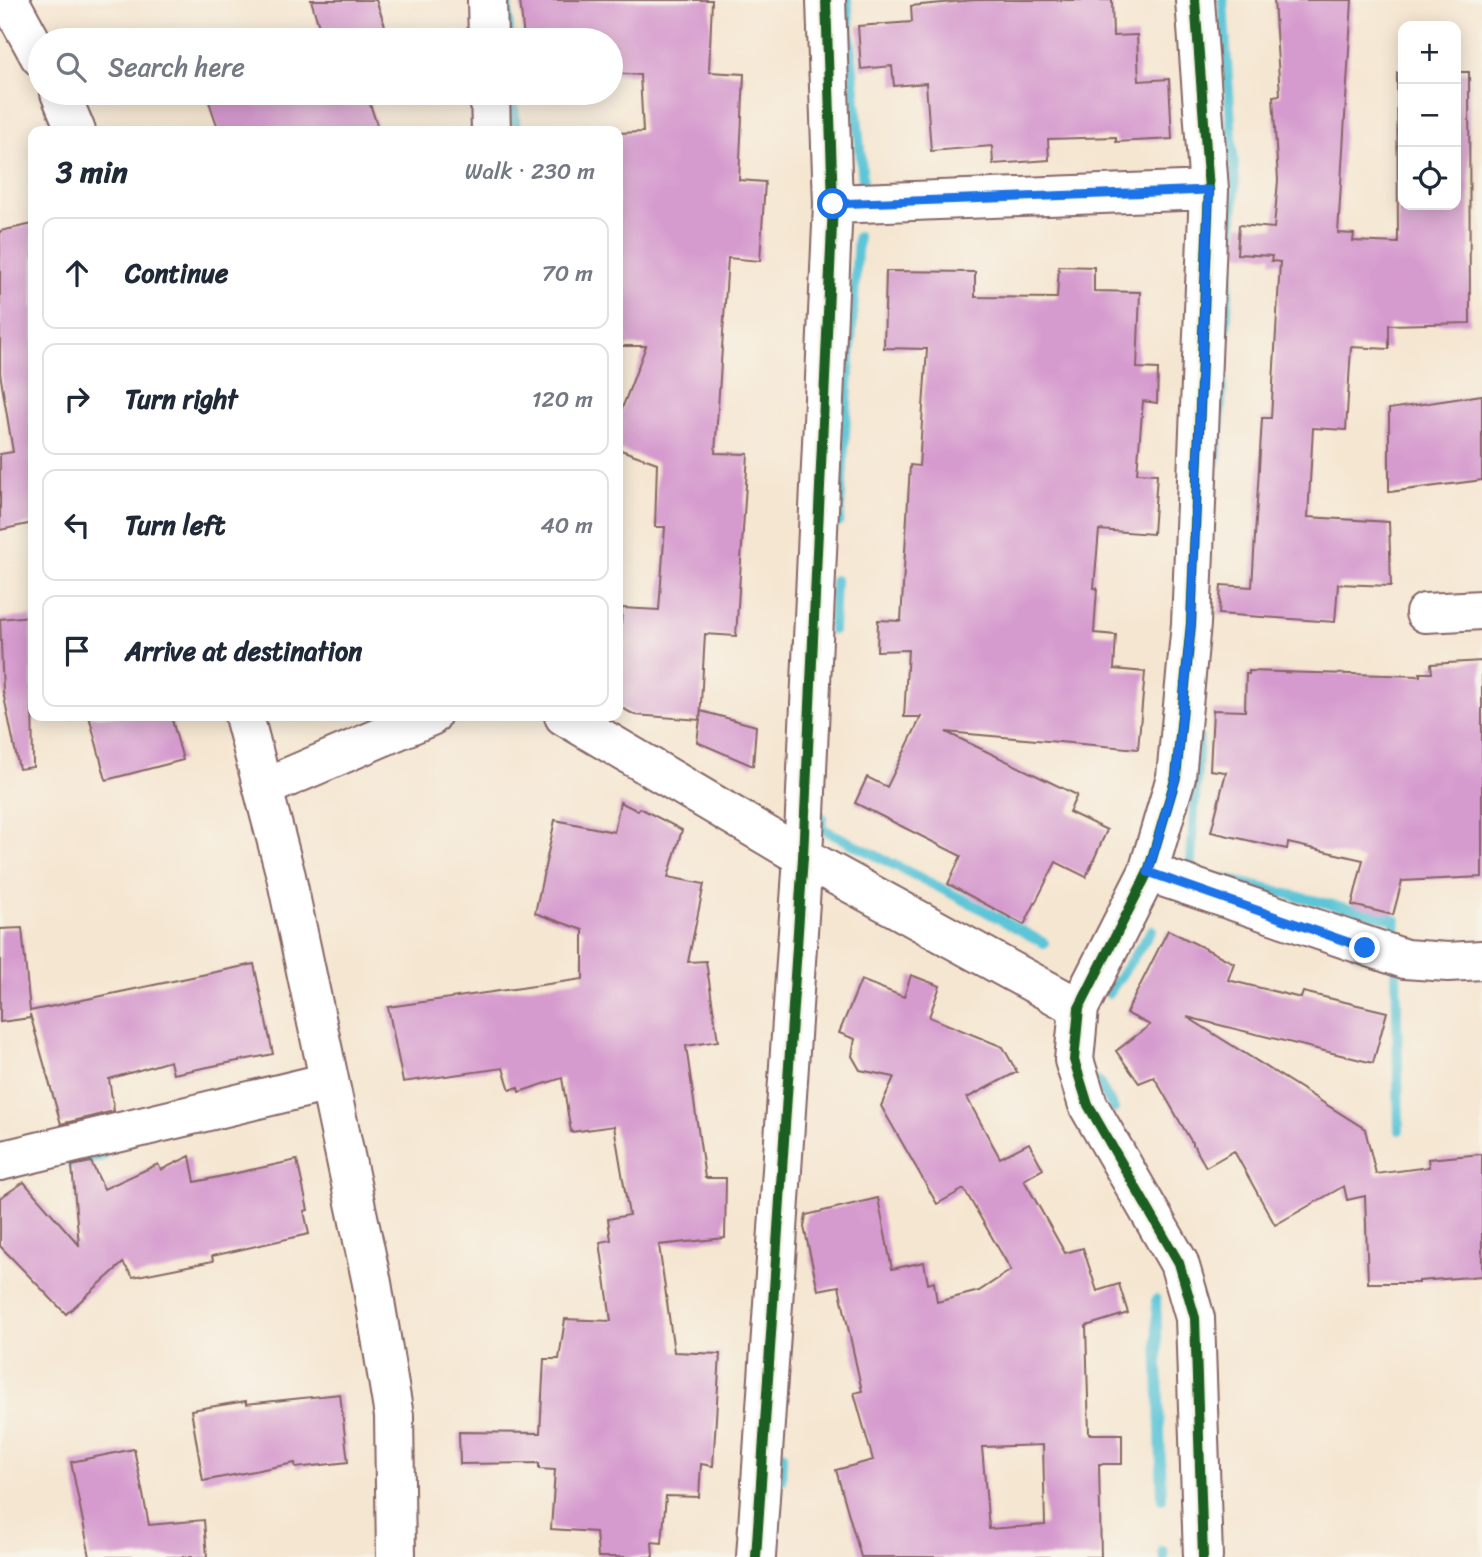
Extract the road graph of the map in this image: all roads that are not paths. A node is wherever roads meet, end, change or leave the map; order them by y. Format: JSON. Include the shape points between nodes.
{"nodes":[{"id":1,"x":9,"y":0,"type":"edge"},
{"id":2,"x":487,"y":0,"type":"edge"},
{"id":3,"x":826,"y":0,"type":"edge"},
{"id":4,"x":1195,"y":0,"type":"edge"},
{"id":5,"x":488,"y":28,"type":"edge"},
{"id":6,"x":28,"y":35,"type":"edge"},
{"id":7,"x":65,"y":105,"type":"edge"},
{"id":8,"x":490,"y":105,"type":"edge"},
{"id":9,"x":74,"y":126,"type":"edge"},
{"id":10,"x":491,"y":126,"type":"edge"},
{"id":11,"x":1209,"y":190,"type":"junction"},
{"id":12,"x":833,"y":204,"type":"junction"},
{"id":13,"x":1482,"y":610,"type":"edge"},
{"id":14,"x":1425,"y":613,"type":"dead end"},
{"id":15,"x":245,"y":721,"type":"edge"},
{"id":16,"x":419,"y":721,"type":"edge"},
{"id":17,"x":572,"y":721,"type":"edge"},
{"id":18,"x":263,"y":788,"type":"junction"},
{"id":19,"x":803,"y":857,"type":"junction"},
{"id":20,"x":1148,"y":872,"type":"junction"},
{"id":21,"x":1482,"y":960,"type":"edge"},
{"id":22,"x":1079,"y":1008,"type":"junction"},
{"id":23,"x":329,"y":1082,"type":"junction"},
{"id":24,"x":0,"y":1161,"type":"edge"},
{"id":25,"x":396,"y":1557,"type":"edge"},
{"id":26,"x":756,"y":1557,"type":"edge"},
{"id":27,"x":1203,"y":1557,"type":"edge"}],
"edges":[{"from":1,"to":6,"type":"street"},
{"from":2,"to":5,"type":"street"},
{"from":3,"to":12,"type":"street"},
{"from":4,"to":11,"type":"street"},
{"from":7,"to":9,"type":"street"},
{"from":8,"to":10,"type":"street"},
{"from":11,"to":12,"type":"street"},
{"from":11,"to":20,"type":"street","via":[[1191,624],[1176,777]]},
{"from":12,"to":19,"type":"street"},
{"from":13,"to":14,"type":"street"},
{"from":15,"to":18,"type":"street"},
{"from":16,"to":18,"type":"street"},
{"from":17,"to":19,"type":"street"},
{"from":18,"to":23,"type":"street"},
{"from":19,"to":22,"type":"street"},
{"from":19,"to":26,"type":"street"},
{"from":20,"to":21,"type":"street","via":[[1405,959]]},
{"from":20,"to":22,"type":"street"},
{"from":22,"to":27,"type":"street","via":[[1074,1060],[1088,1105],[1179,1263],[1195,1318]]},
{"from":23,"to":24,"type":"street"},
{"from":23,"to":25,"type":"street","via":[[372,1283],[394,1416]]}]}
